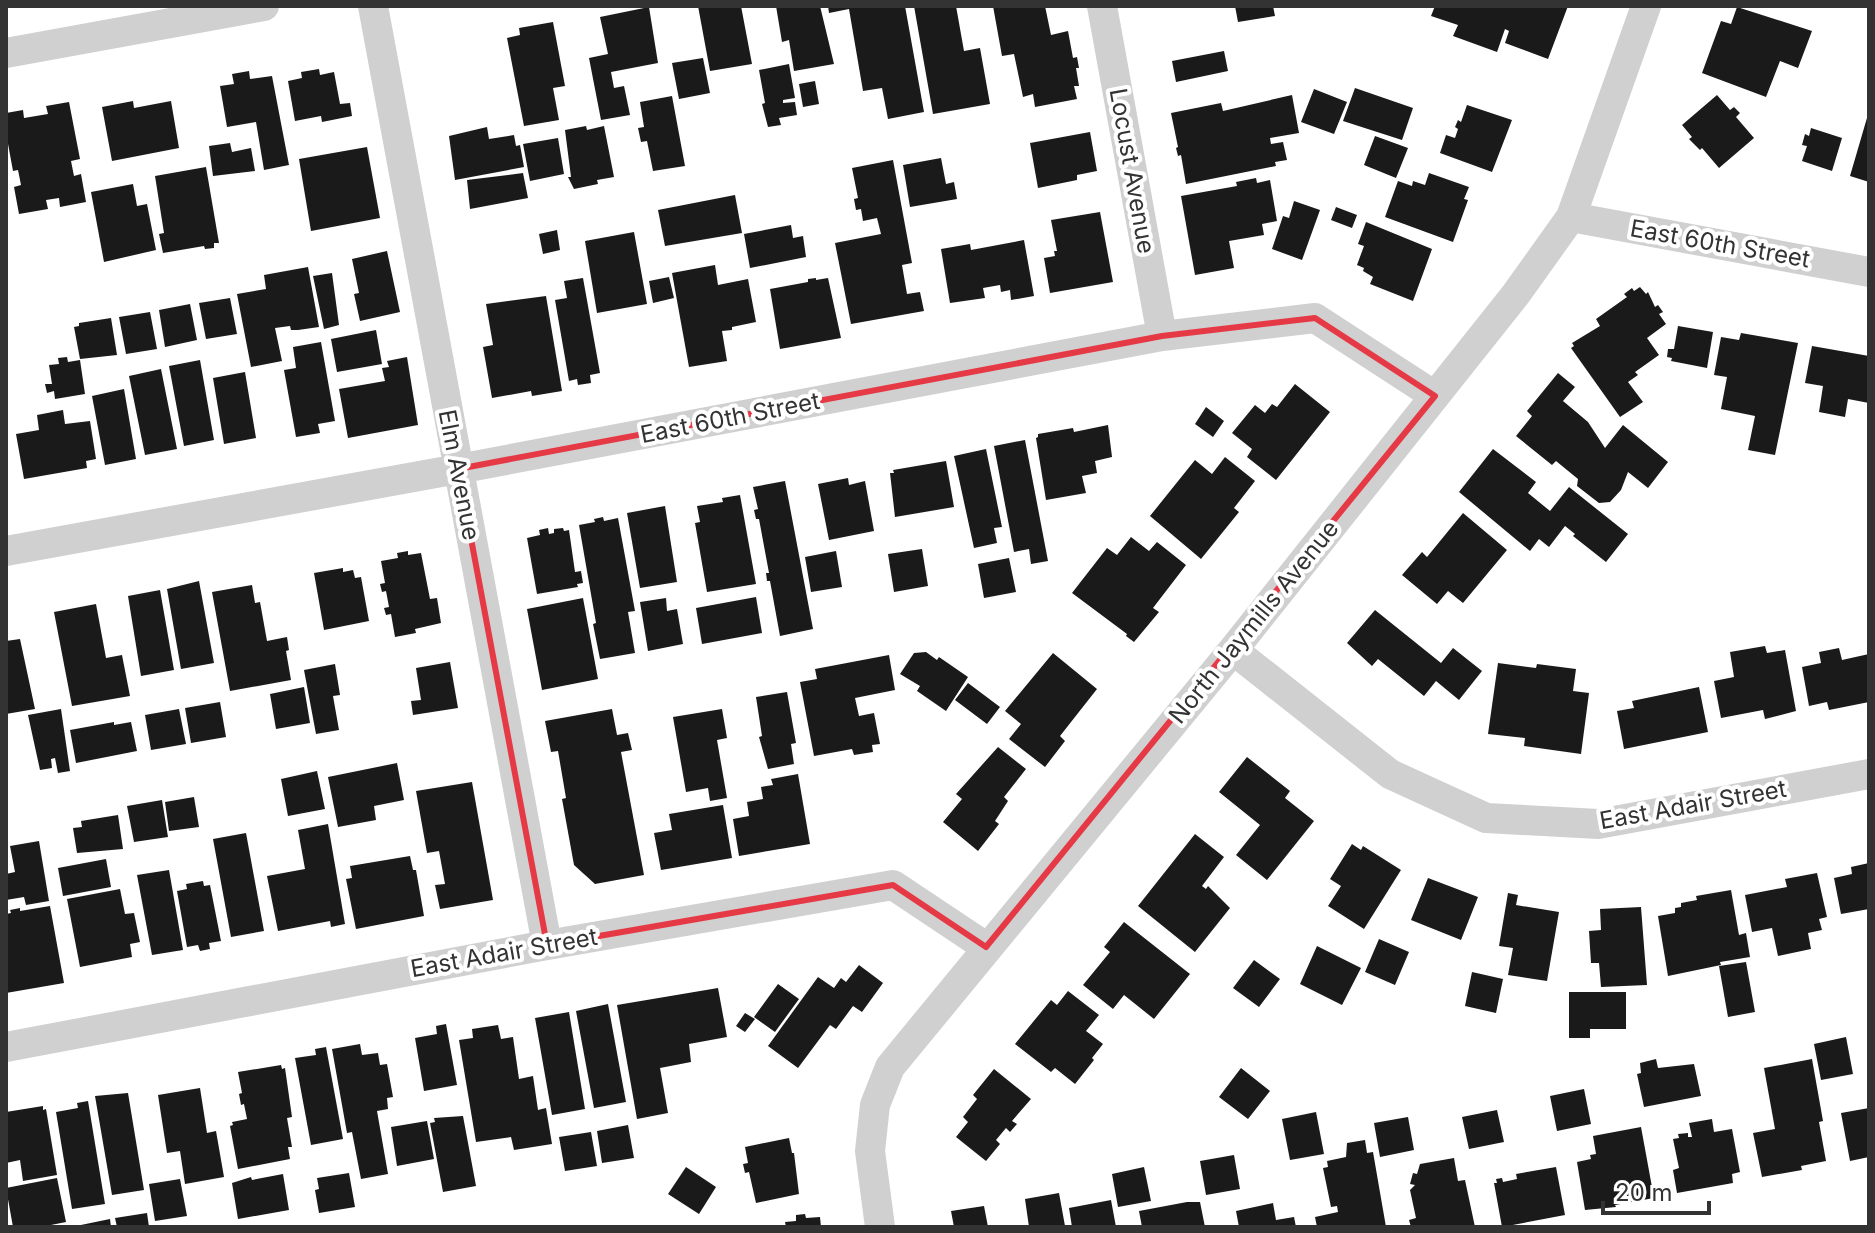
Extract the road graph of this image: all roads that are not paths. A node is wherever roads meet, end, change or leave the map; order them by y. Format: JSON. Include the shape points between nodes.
{"nodes":[{"id":1,"x":264,"y":6,"type":"edge"},
{"id":2,"x":373,"y":6,"type":"edge"},
{"id":3,"x":1102,"y":6,"type":"edge"},
{"id":4,"x":1646,"y":6,"type":"edge"},
{"id":5,"x":6,"y":53,"type":"edge"},
{"id":6,"x":1571,"y":217,"type":"junction"},
{"id":7,"x":1869,"y":272,"type":"edge"},
{"id":8,"x":1162,"y":336,"type":"junction"},
{"id":9,"x":1435,"y":396,"type":"junction"},
{"id":10,"x":458,"y":469,"type":"junction"},
{"id":11,"x":6,"y":551,"type":"edge"},
{"id":12,"x":1233,"y":650,"type":"junction"},
{"id":13,"x":1869,"y":774,"type":"edge"},
{"id":14,"x":547,"y":945,"type":"junction"},
{"id":15,"x":986,"y":947,"type":"junction"},
{"id":16,"x":6,"y":1047,"type":"edge"},
{"id":17,"x":880,"y":1227,"type":"edge"}],
"edges":[{"from":1,"to":5,"type":"street"},
{"from":2,"to":10,"type":"street","name":"Elm Avenue"},
{"from":3,"to":8,"type":"street","name":"Locust Avenue"},
{"from":4,"to":6,"type":"street","name":"North Jaymills Avenue"},
{"from":6,"to":7,"type":"street","name":"East 60th Street"},
{"from":6,"to":9,"type":"street","name":"North Jaymills Avenue"},
{"from":8,"to":9,"type":"street","name":"East 60th Street","via":[[1315,318]]},
{"from":8,"to":10,"type":"street","name":"East 60th Street"},
{"from":9,"to":12,"type":"street","name":"North Jaymills Avenue"},
{"from":10,"to":11,"type":"street","name":"East 60th Street"},
{"from":10,"to":14,"type":"street","name":"Elm Avenue"},
{"from":12,"to":13,"type":"street","name":"East Adair Street","via":[[1390,774],[1486,818],[1598,824]]},
{"from":12,"to":15,"type":"street","name":"North Jaymills Avenue"},
{"from":14,"to":15,"type":"street","name":"East Adair Street","via":[[893,885]]},
{"from":14,"to":16,"type":"street","name":"East Adair Street"},
{"from":15,"to":17,"type":"street","name":"North Jaymills Avenue","via":[[890,1067],[875,1105],[870,1151]]}]}
